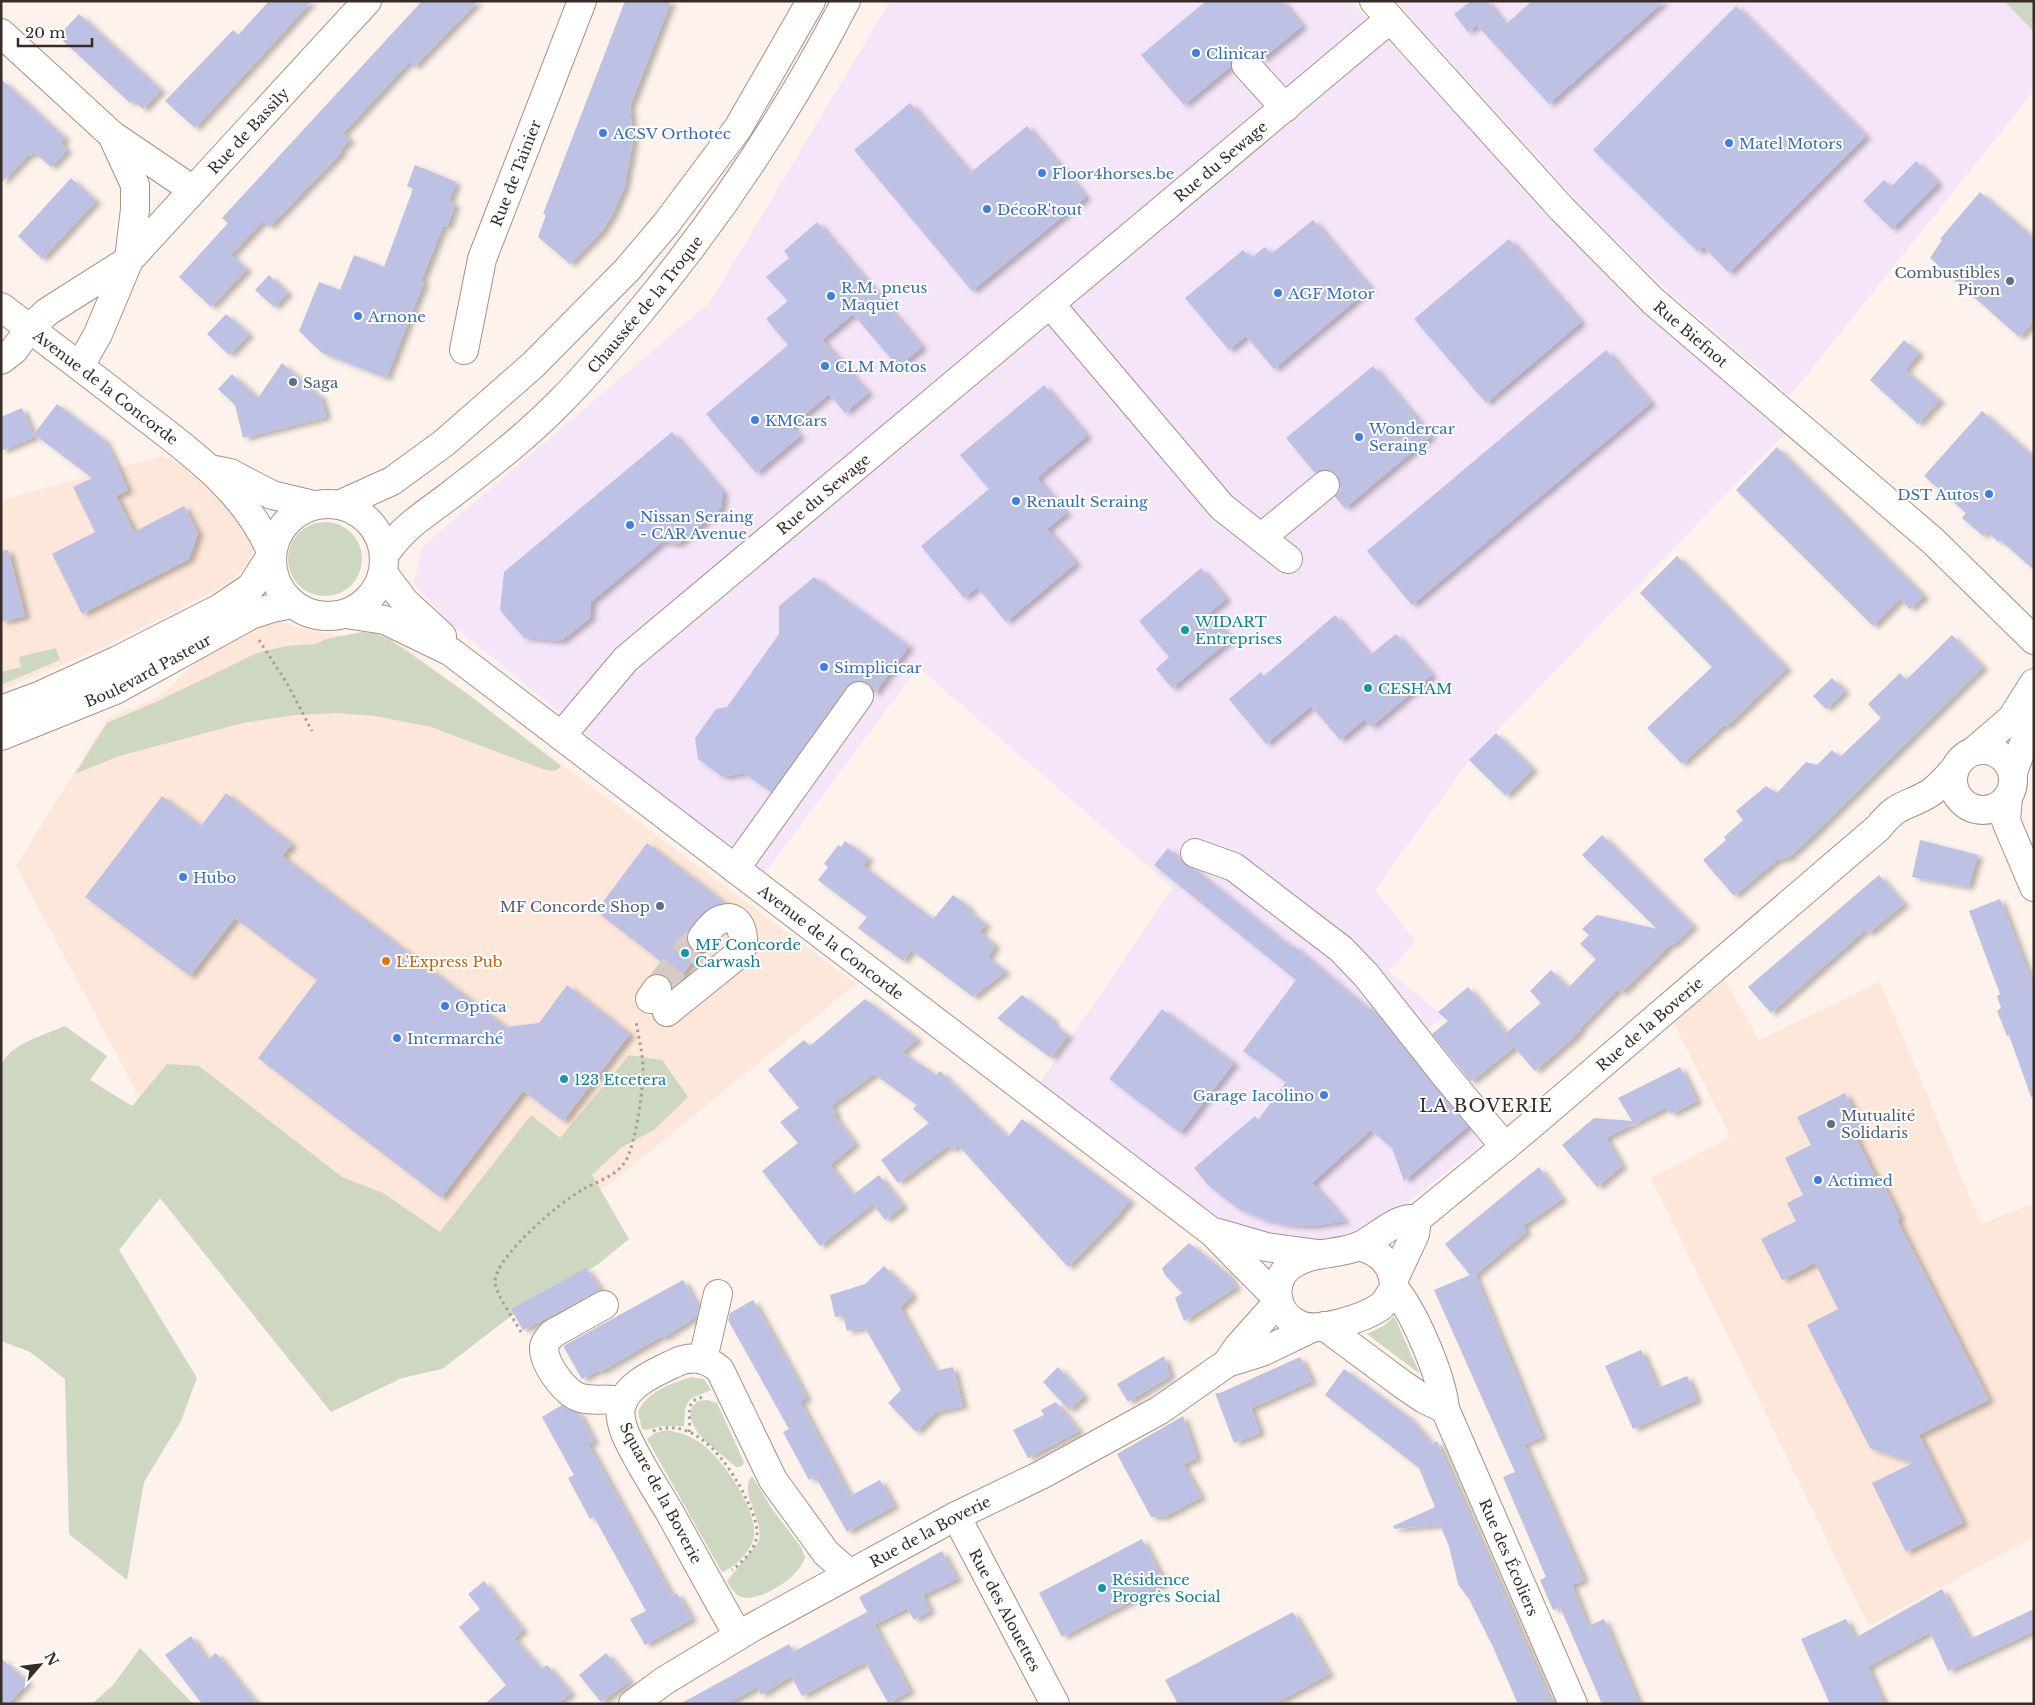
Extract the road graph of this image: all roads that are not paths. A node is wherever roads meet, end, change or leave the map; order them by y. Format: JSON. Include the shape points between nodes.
{"nodes":[{"id":1,"x":367,"y":1,"type":"edge"},
{"id":2,"x":582,"y":1,"type":"edge"},
{"id":3,"x":811,"y":1,"type":"edge"},
{"id":4,"x":846,"y":1,"type":"edge"},
{"id":5,"x":1382,"y":10,"type":"edge"},
{"id":6,"x":1,"y":33,"type":"edge"},
{"id":7,"x":1246,"y":65,"type":"dead end"},
{"id":8,"x":1285,"y":108,"type":"junction"},
{"id":9,"x":112,"y":135,"type":"junction"},
{"id":10,"x":135,"y":185,"type":"junction"},
{"id":11,"x":186,"y":197,"type":"junction"},
{"id":12,"x":129,"y":260,"type":"junction"},
{"id":13,"x":1050,"y":304,"type":"junction"},
{"id":14,"x":1,"y":307,"type":"edge"},
{"id":15,"x":30,"y":328,"type":"junction"},
{"id":16,"x":464,"y":350,"type":"dead end"},
{"id":17,"x":1,"y":360,"type":"edge"},
{"id":18,"x":80,"y":366,"type":"junction"},
{"id":19,"x":212,"y":469,"type":"junction"},
{"id":20,"x":1325,"y":484,"type":"dead end"},
{"id":21,"x":326,"y":505,"type":"junction"},
{"id":22,"x":1262,"y":537,"type":"junction"},
{"id":23,"x":272,"y":554,"type":"junction"},
{"id":24,"x":1288,"y":559,"type":"dead end"},
{"id":25,"x":384,"y":564,"type":"junction"},
{"id":26,"x":292,"y":604,"type":"junction"},
{"id":27,"x":346,"y":614,"type":"junction"},
{"id":28,"x":2034,"y":640,"type":"edge"},
{"id":29,"x":451,"y":652,"type":"junction"},
{"id":30,"x":2034,"y":683,"type":"edge"},
{"id":31,"x":859,"y":696,"type":"dead end"},
{"id":32,"x":1,"y":710,"type":"edge"},
{"id":33,"x":2034,"y":716,"type":"edge"},
{"id":34,"x":1,"y":736,"type":"edge"},
{"id":35,"x":561,"y":736,"type":"junction"},
{"id":36,"x":1976,"y":749,"type":"junction"},
{"id":37,"x":1953,"y":771,"type":"junction"},
{"id":38,"x":2011,"y":785,"type":"junction"},
{"id":39,"x":1974,"y":809,"type":"junction"},
{"id":40,"x":1879,"y":827,"type":"junction"},
{"id":41,"x":1196,"y":853,"type":"dead end"},
{"id":42,"x":735,"y":870,"type":"junction"},
{"id":43,"x":2034,"y":887,"type":"edge"},
{"id":44,"x":702,"y":938,"type":"tunnel mouth"},
{"id":45,"x":652,"y":1004,"type":"road end"},
{"id":46,"x":1505,"y":1146,"type":"junction"},
{"id":47,"x":1417,"y":1219,"type":"junction"},
{"id":48,"x":1212,"y":1232,"type":"junction"},
{"id":49,"x":1359,"y":1246,"type":"junction"},
{"id":50,"x":1322,"y":1254,"type":"junction"},
{"id":51,"x":1394,"y":1284,"type":"junction"},
{"id":52,"x":718,"y":1294,"type":"dead end"},
{"id":53,"x":1278,"y":1300,"type":"junction"},
{"id":54,"x":604,"y":1305,"type":"dead end"},
{"id":55,"x":1318,"y":1327,"type":"junction"},
{"id":56,"x":703,"y":1359,"type":"junction"},
{"id":57,"x":1227,"y":1363,"type":"junction"},
{"id":58,"x":623,"y":1402,"type":"junction"},
{"id":59,"x":1445,"y":1409,"type":"junction"},
{"id":60,"x":956,"y":1516,"type":"junction"},
{"id":61,"x":850,"y":1574,"type":"junction"},
{"id":62,"x":738,"y":1635,"type":"junction"},
{"id":63,"x":633,"y":1704,"type":"edge"},
{"id":64,"x":1055,"y":1704,"type":"edge"},
{"id":65,"x":1573,"y":1704,"type":"edge"}],
"edges":[{"from":1,"to":11,"type":"street","name":"Rue de Bassily"},
{"from":2,"to":16,"type":"street","name":"Rue de Tainier","via":[[482,259]]},
{"from":3,"to":21,"type":"street","via":[[738,128],[627,270],[502,394],[444,443],[392,481]]},
{"from":4,"to":25,"type":"street","name":"Chaussée de la Troque","via":[[813,64],[720,210],[646,304],[561,402],[521,439],[405,528]]},
{"from":5,"to":8,"type":"street","name":"Rue du Sewage"},
{"from":5,"to":28,"type":"street","name":"Rue Biefnot","via":[[1569,216],[1653,301],[1933,541]]},
{"from":6,"to":9,"type":"street"},
{"from":7,"to":8,"type":"street"},
{"from":8,"to":13,"type":"street","name":"Rue du Sewage"},
{"from":9,"to":10,"type":"street"},
{"from":9,"to":11,"type":"street"},
{"from":10,"to":11,"type":"street","via":[[157,200]]},
{"from":10,"to":12,"type":"street"},
{"from":11,"to":12,"type":"street","name":"Rue de Bassily"},
{"from":12,"to":15,"type":"street","name":"Rue de Bassily","via":[[47,312]]},
{"from":12,"to":18,"type":"street","name":"Rue de Bassily","via":[[98,334]]},
{"from":13,"to":22,"type":"street","via":[[1222,507]]},
{"from":13,"to":35,"type":"street","name":"Rue du Sewage","via":[[626,659]]},
{"from":14,"to":15,"type":"street","name":"Avenue de la Concorde"},
{"from":15,"to":17,"type":"street","name":"Rue de Bassily","via":[[14,350]]},
{"from":15,"to":18,"type":"street","name":"Avenue de la Concorde"},
{"from":18,"to":19,"type":"street","name":"Avenue de la Concorde"},
{"from":19,"to":21,"type":"street","name":"Avenue de la Concorde","via":[[230,473],[272,495]]},
{"from":19,"to":23,"type":"street","name":"Avenue de la Concorde","via":[[250,512]]},
{"from":20,"to":22,"type":"street"},
{"from":21,"to":23,"type":"street","via":[[299,512],[286,523],[276,537]]},
{"from":21,"to":25,"type":"street","via":[[349,507],[373,525],[381,539]]},
{"from":22,"to":24,"type":"street"},
{"from":23,"to":26,"type":"street","via":[[272,571]]},
{"from":23,"to":32,"type":"street","name":"Boulevard Pasteur","via":[[251,586],[220,608],[116,661]]},
{"from":25,"to":27,"type":"street","via":[[376,591],[363,605]]},
{"from":25,"to":29,"type":"street","name":"Avenue de la Concorde","via":[[414,612],[439,633]]},
{"from":26,"to":27,"type":"street","via":[[309,613],[328,617]]},
{"from":26,"to":34,"type":"street","name":"Boulevard Pasteur","via":[[251,615],[115,690]]},
{"from":27,"to":29,"type":"street","name":"Avenue de la Concorde","via":[[385,620]]},
{"from":29,"to":35,"type":"street","name":"Avenue de la Concorde"},
{"from":30,"to":36,"type":"street","via":[[2012,718]]},
{"from":31,"to":42,"type":"street"},
{"from":33,"to":38,"type":"street"},
{"from":35,"to":42,"type":"street","name":"Avenue de la Concorde"},
{"from":36,"to":37,"type":"street","via":[[1958,761]]},
{"from":36,"to":38,"type":"street","via":[[1989,749],[2001,755]]},
{"from":37,"to":39,"type":"street","via":[[1958,798]]},
{"from":37,"to":40,"type":"street","name":"Rue de la Boverie","via":[[1930,793],[1899,806]]},
{"from":38,"to":39,"type":"street","via":[[1993,808]]},
{"from":38,"to":43,"type":"street","via":[[2006,821]]},
{"from":39,"to":40,"type":"street","name":"Rue de la Boverie","via":[[1930,808]]},
{"from":40,"to":46,"type":"street","name":"Rue de la Boverie"},
{"from":41,"to":46,"type":"street","via":[[1234,867],[1341,949],[1366,975]]},
{"from":42,"to":48,"type":"street","name":"Avenue de la Concorde"},
{"from":44,"to":45,"type":"street","via":[[712,926],[726,918],[742,929],[744,945],[740,953]]},
{"from":46,"to":47,"type":"street","name":"Rue de la Boverie"},
{"from":47,"to":49,"type":"street","name":"Rue de la Boverie","via":[[1401,1220]]},
{"from":47,"to":51,"type":"street","name":"Rue de la Boverie","via":[[1415,1234]]},
{"from":48,"to":50,"type":"street","name":"Avenue de la Concorde","via":[[1266,1247]]},
{"from":48,"to":53,"type":"street","name":"Avenue de la Concorde"},
{"from":49,"to":50,"type":"street","name":"Rue de la Boverie"},
{"from":49,"to":51,"type":"street","via":[[1384,1258],[1392,1270]]},
{"from":50,"to":53,"type":"street","name":"Rue de la Boverie","via":[[1293,1264],[1281,1276]]},
{"from":51,"to":55,"type":"street","name":"Rue de la Boverie","via":[[1382,1305],[1368,1314]]},
{"from":51,"to":59,"type":"street","name":"Rue des Écoliers","via":[[1438,1374],[1444,1391]]},
{"from":52,"to":56,"type":"street"},
{"from":53,"to":55,"type":"street","via":[[1290,1320]]},
{"from":53,"to":57,"type":"street","name":"Rue de la Boverie"},
{"from":54,"to":58,"type":"street","via":[[552,1334],[544,1348],[558,1380],[574,1396]]},
{"from":55,"to":57,"type":"street","name":"Rue de la Boverie","via":[[1262,1352]]},
{"from":55,"to":59,"type":"street","via":[[1424,1399]]},
{"from":56,"to":58,"type":"street","name":"Square de la Boverie","via":[[678,1362],[661,1370],[634,1387]]},
{"from":56,"to":61,"type":"street","via":[[713,1363],[726,1381],[764,1464],[785,1498],[826,1553]]},
{"from":57,"to":60,"type":"street","name":"Rue de la Boverie","via":[[1160,1410],[1098,1446]]},
{"from":58,"to":62,"type":"street","name":"Square de la Boverie","via":[[620,1419],[625,1433]]},
{"from":59,"to":65,"type":"street","name":"Rue des Écoliers"},
{"from":60,"to":61,"type":"street","name":"Rue de la Boverie"},
{"from":60,"to":64,"type":"street","name":"Rue des Alouettes"},
{"from":61,"to":62,"type":"street","name":"Rue de la Boverie"},
{"from":62,"to":63,"type":"street","name":"Rue de la Boverie"}]}
